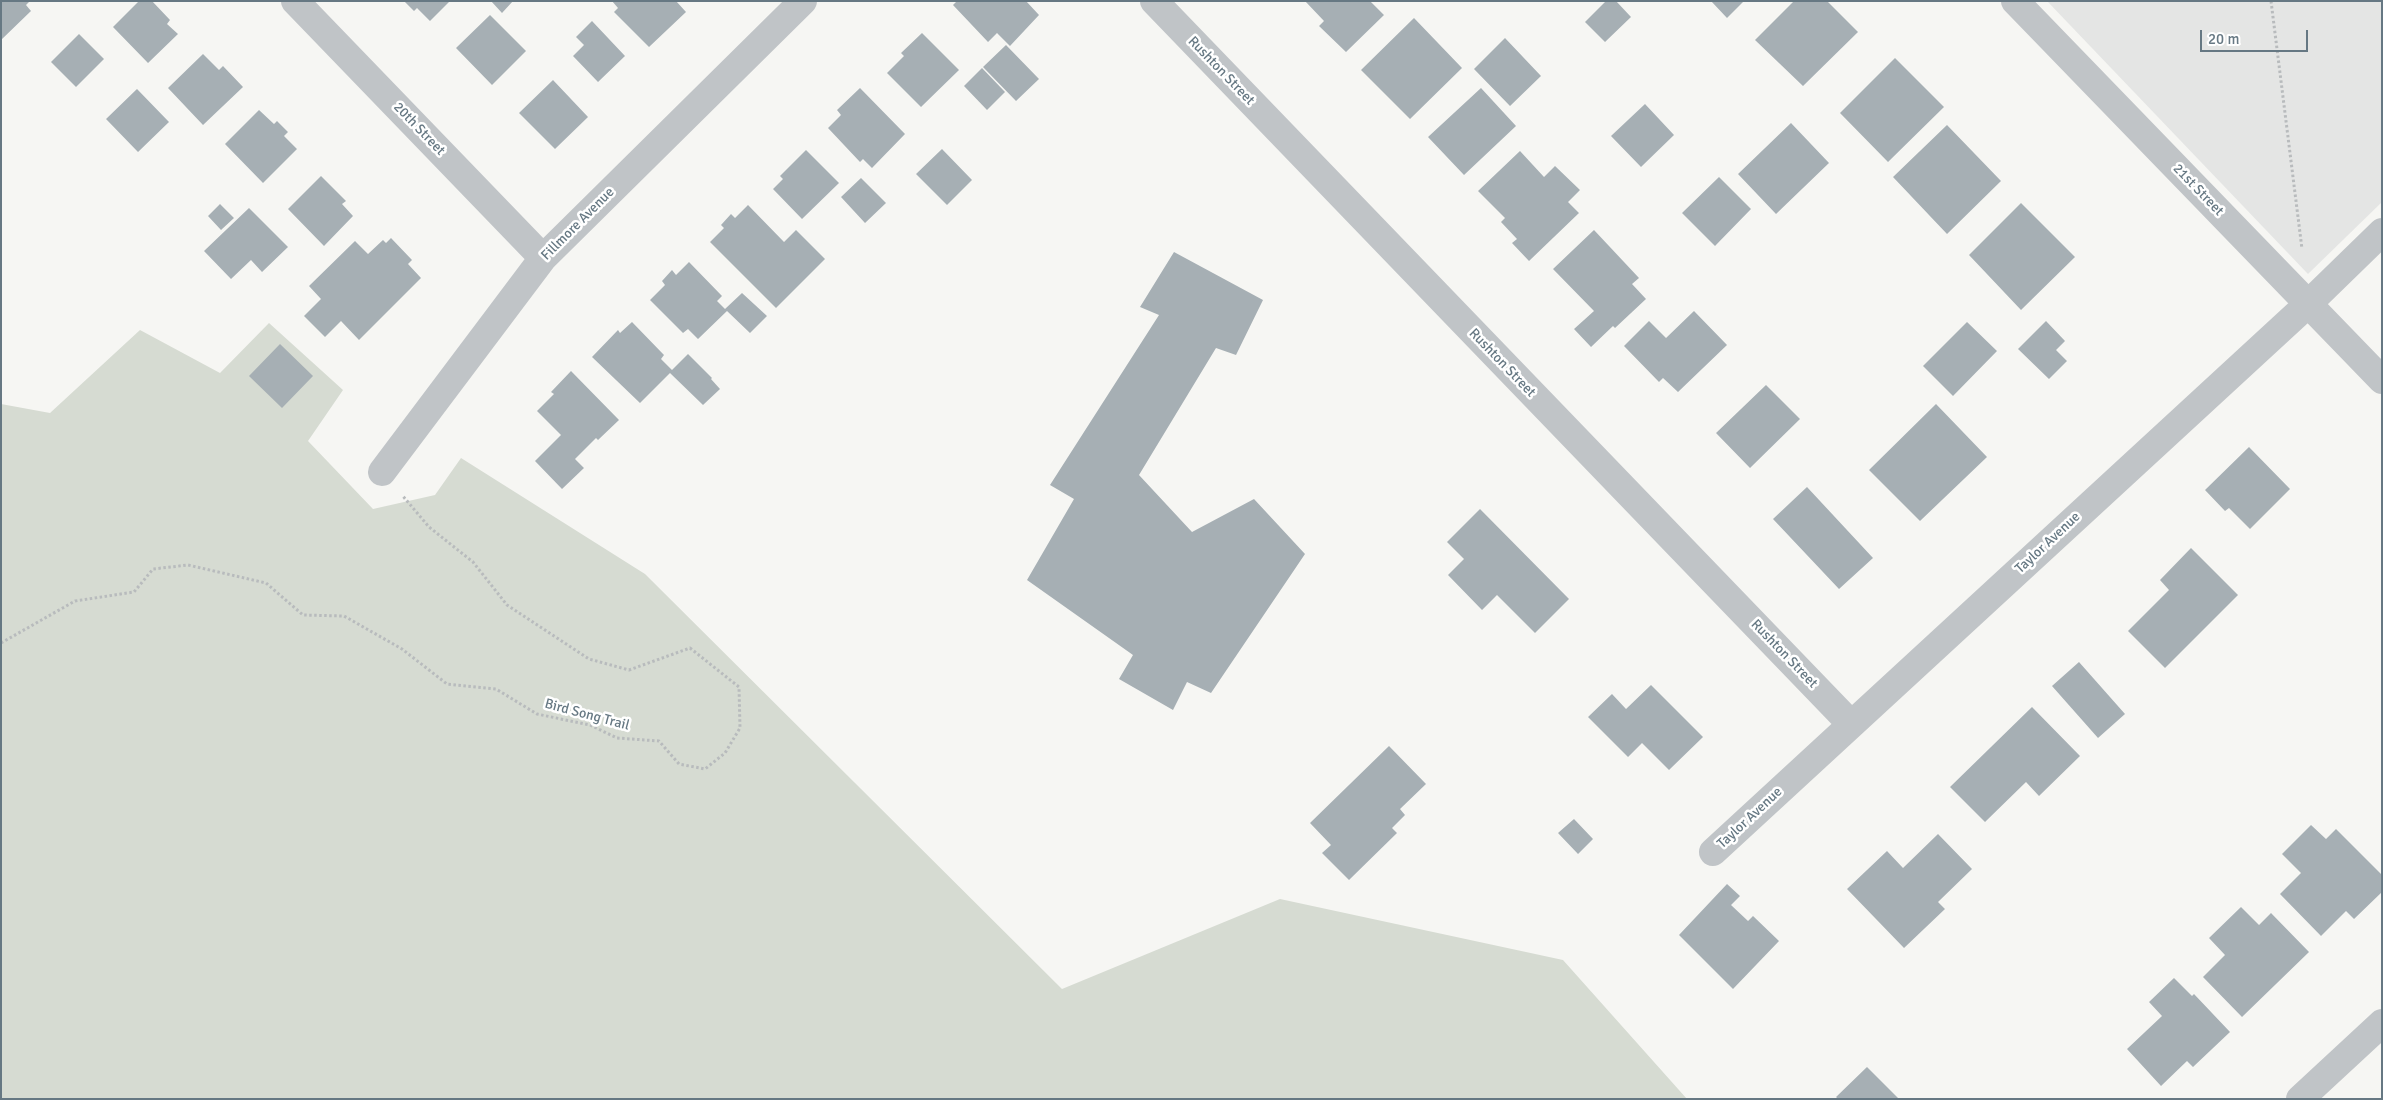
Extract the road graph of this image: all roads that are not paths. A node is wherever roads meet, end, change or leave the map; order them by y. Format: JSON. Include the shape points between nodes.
{"nodes":[{"id":1,"x":295,"y":1,"type":"edge"},
{"id":2,"x":803,"y":1,"type":"edge"},
{"id":3,"x":1154,"y":1,"type":"edge"},
{"id":4,"x":2015,"y":1,"type":"edge"},
{"id":5,"x":2382,"y":232,"type":"edge"},
{"id":6,"x":543,"y":258,"type":"junction"},
{"id":7,"x":2308,"y":304,"type":"junction"},
{"id":8,"x":2382,"y":380,"type":"edge"},
{"id":9,"x":382,"y":472,"type":"road end"},
{"id":10,"x":1851,"y":724,"type":"junction"},
{"id":11,"x":1712,"y":852,"type":"dead end"},
{"id":12,"x":2382,"y":1023,"type":"edge"},
{"id":13,"x":2300,"y":1099,"type":"edge"}],
"edges":[{"from":1,"to":6,"type":"street","name":"20th Street"},
{"from":2,"to":6,"type":"street","name":"Fillmore Avenue"},
{"from":3,"to":10,"type":"street","name":"Rushton Street"},
{"from":4,"to":7,"type":"street","name":"21st Street"},
{"from":5,"to":7,"type":"street","name":"Taylor Avenue"},
{"from":6,"to":9,"type":"street","name":"Fillmore Avenue"},
{"from":7,"to":8,"type":"street","name":"21st Street"},
{"from":7,"to":10,"type":"street","name":"Taylor Avenue"},
{"from":10,"to":11,"type":"street","name":"Taylor Avenue"},
{"from":12,"to":13,"type":"street"}]}
